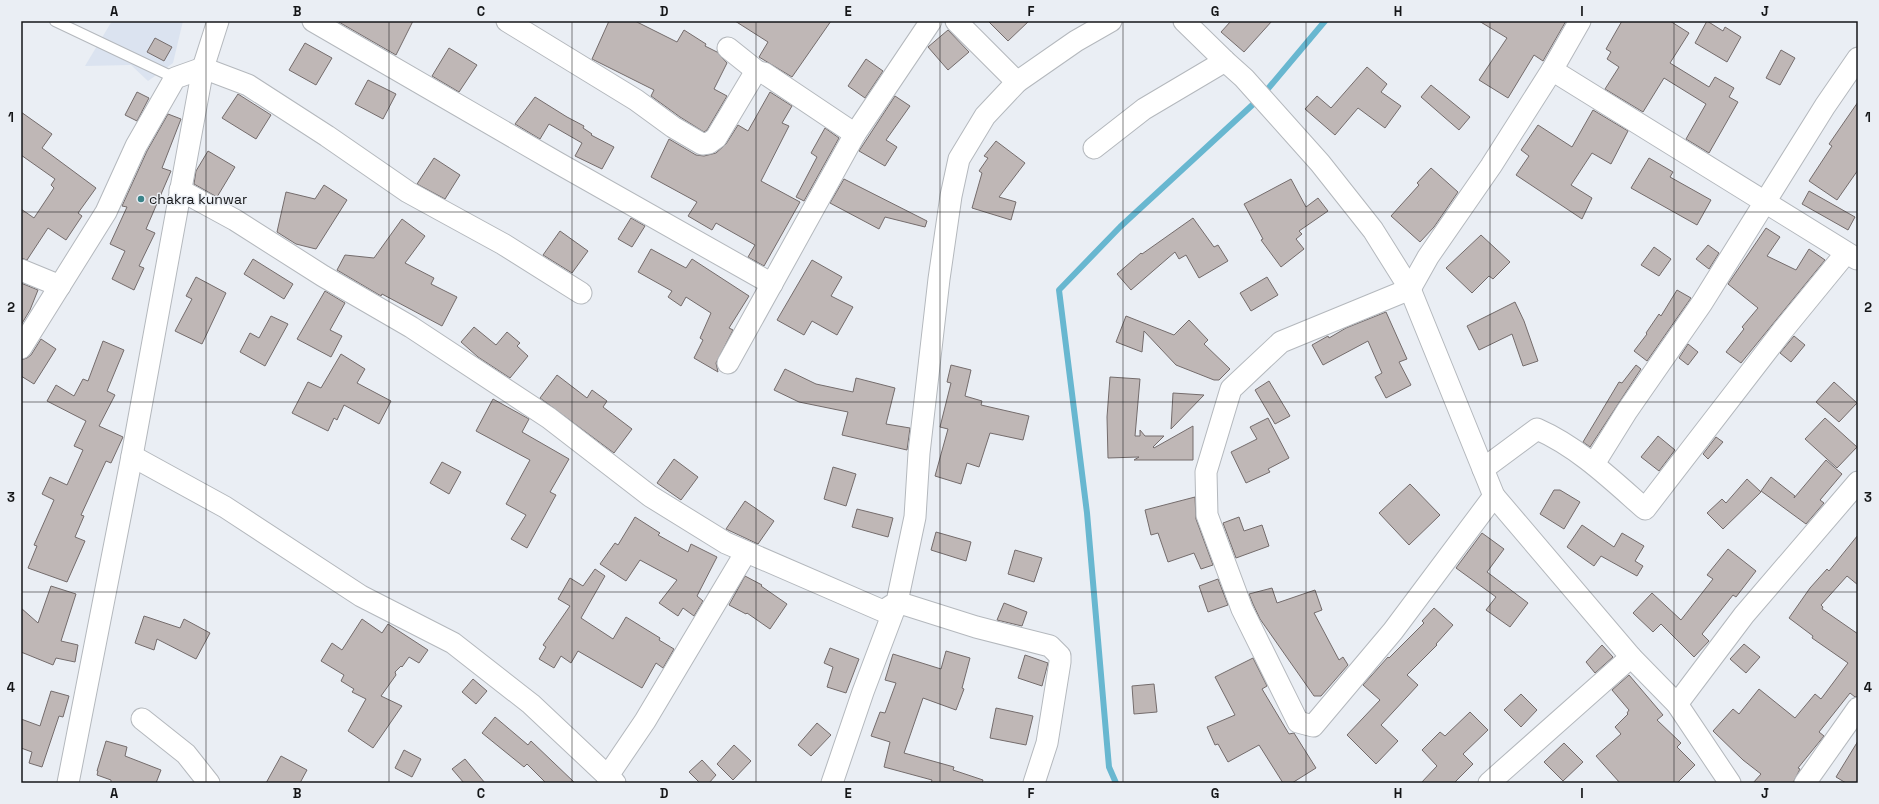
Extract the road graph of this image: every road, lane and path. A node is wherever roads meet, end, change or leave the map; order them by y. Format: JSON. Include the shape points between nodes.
{"nodes":[{"id":1,"x":55,"y":21,"type":"edge"},
{"id":2,"x":218,"y":21,"type":"edge"},
{"id":3,"x":313,"y":21,"type":"edge"},
{"id":4,"x":506,"y":21,"type":"edge"},
{"id":5,"x":931,"y":21,"type":"edge"},
{"id":6,"x":956,"y":21,"type":"edge"},
{"id":7,"x":1111,"y":21,"type":"edge"},
{"id":8,"x":1184,"y":21,"type":"edge"},
{"id":9,"x":1580,"y":21,"type":"edge"},
{"id":10,"x":728,"y":48,"type":"dead end"},
{"id":11,"x":1858,"y":58,"type":"edge"},
{"id":12,"x":1225,"y":61,"type":"junction"},
{"id":13,"x":203,"y":68,"type":"junction"},
{"id":14,"x":1552,"y":70,"type":"junction"},
{"id":15,"x":758,"y":72,"type":"junction"},
{"id":16,"x":175,"y":78,"type":"junction"},
{"id":17,"x":1017,"y":82,"type":"junction"},
{"id":18,"x":855,"y":134,"type":"junction"},
{"id":19,"x":1094,"y":148,"type":"dead end"},
{"id":20,"x":180,"y":190,"type":"junction"},
{"id":21,"x":1765,"y":201,"type":"junction"},
{"id":22,"x":1852,"y":256,"type":"edge"},
{"id":23,"x":21,"y":270,"type":"edge"},
{"id":24,"x":772,"y":284,"type":"junction"},
{"id":25,"x":60,"y":286,"type":"junction"},
{"id":26,"x":1410,"y":289,"type":"junction"},
{"id":27,"x":581,"y":293,"type":"dead end"},
{"id":28,"x":21,"y":348,"type":"edge"},
{"id":29,"x":728,"y":363,"type":"dead end"},
{"id":30,"x":132,"y":456,"type":"junction"},
{"id":31,"x":1594,"y":464,"type":"junction"},
{"id":32,"x":1483,"y":469,"type":"junction"},
{"id":33,"x":1858,"y":482,"type":"edge"},
{"id":34,"x":1494,"y":496,"type":"junction"},
{"id":35,"x":746,"y":552,"type":"junction"},
{"id":36,"x":897,"y":602,"type":"junction"},
{"id":37,"x":1631,"y":657,"type":"junction"},
{"id":38,"x":1677,"y":704,"type":"junction"},
{"id":39,"x":1858,"y":708,"type":"edge"},
{"id":40,"x":142,"y":719,"type":"dead end"},
{"id":41,"x":611,"y":780,"type":"edge"},
{"id":42,"x":68,"y":783,"type":"edge"},
{"id":43,"x":209,"y":783,"type":"edge"},
{"id":44,"x":832,"y":783,"type":"edge"},
{"id":45,"x":1034,"y":783,"type":"edge"},
{"id":46,"x":1489,"y":783,"type":"edge"},
{"id":47,"x":1730,"y":783,"type":"edge"},
{"id":48,"x":1805,"y":783,"type":"edge"}],
"edges":[{"from":1,"to":16,"type":"lane"},
{"from":2,"to":13,"type":"street"},
{"from":3,"to":24,"type":"street"},
{"from":4,"to":15,"type":"street","via":[[636,100],[702,144],[716,138],[753,76]]},
{"from":5,"to":18,"type":"street"},
{"from":6,"to":17,"type":"street"},
{"from":7,"to":17,"type":"street","via":[[1076,41]]},
{"from":8,"to":12,"type":"street"},
{"from":9,"to":14,"type":"street"},
{"from":10,"to":15,"type":"street"},
{"from":11,"to":21,"type":"street","via":[[1824,106]]},
{"from":12,"to":19,"type":"street","via":[[1144,108]]},
{"from":12,"to":26,"type":"street","via":[[1244,78],[1320,163],[1373,230]]},
{"from":13,"to":16,"type":"street"},
{"from":13,"to":20,"type":"street"},
{"from":13,"to":27,"type":"street","via":[[248,86],[408,192],[503,244]]},
{"from":14,"to":21,"type":"street"},
{"from":14,"to":26,"type":"street","via":[[1491,166],[1428,257]]},
{"from":15,"to":18,"type":"street","via":[[764,73]]},
{"from":16,"to":25,"type":"street","via":[[136,146],[106,212]]},
{"from":17,"to":36,"type":"street","via":[[985,116],[959,159],[939,279],[920,446],[915,517]]},
{"from":18,"to":24,"type":"street"},
{"from":20,"to":30,"type":"street"},
{"from":20,"to":35,"type":"street","via":[[235,220],[323,276],[411,327],[549,418],[650,496],[726,543]]},
{"from":21,"to":22,"type":"street"},
{"from":21,"to":31,"type":"street","via":[[1702,303],[1627,411]]},
{"from":22,"to":31,"type":"street","via":[[1783,330],[1645,509]]},
{"from":23,"to":25,"type":"street"},
{"from":24,"to":29,"type":"street"},
{"from":25,"to":28,"type":"street"},
{"from":26,"to":32,"type":"street"},
{"from":26,"to":34,"type":"street","via":[[1281,342],[1231,389],[1206,472],[1207,515],[1236,594],[1298,722],[1313,726],[1393,631]]},
{"from":30,"to":41,"type":"street","via":[[224,507],[360,596],[453,643],[531,704]]},
{"from":30,"to":42,"type":"street"},
{"from":31,"to":32,"type":"street","via":[[1537,429]]},
{"from":32,"to":34,"type":"street"},
{"from":33,"to":38,"type":"street","via":[[1744,615]]},
{"from":34,"to":37,"type":"street"},
{"from":35,"to":36,"type":"street","via":[[883,611]]},
{"from":35,"to":41,"type":"street"},
{"from":36,"to":44,"type":"street"},
{"from":36,"to":45,"type":"street","via":[[976,627],[1039,642],[1060,656],[1047,743]]},
{"from":37,"to":38,"type":"street"},
{"from":37,"to":46,"type":"street"},
{"from":38,"to":47,"type":"street"},
{"from":39,"to":48,"type":"street"},
{"from":40,"to":43,"type":"street","via":[[186,754]]}]}
